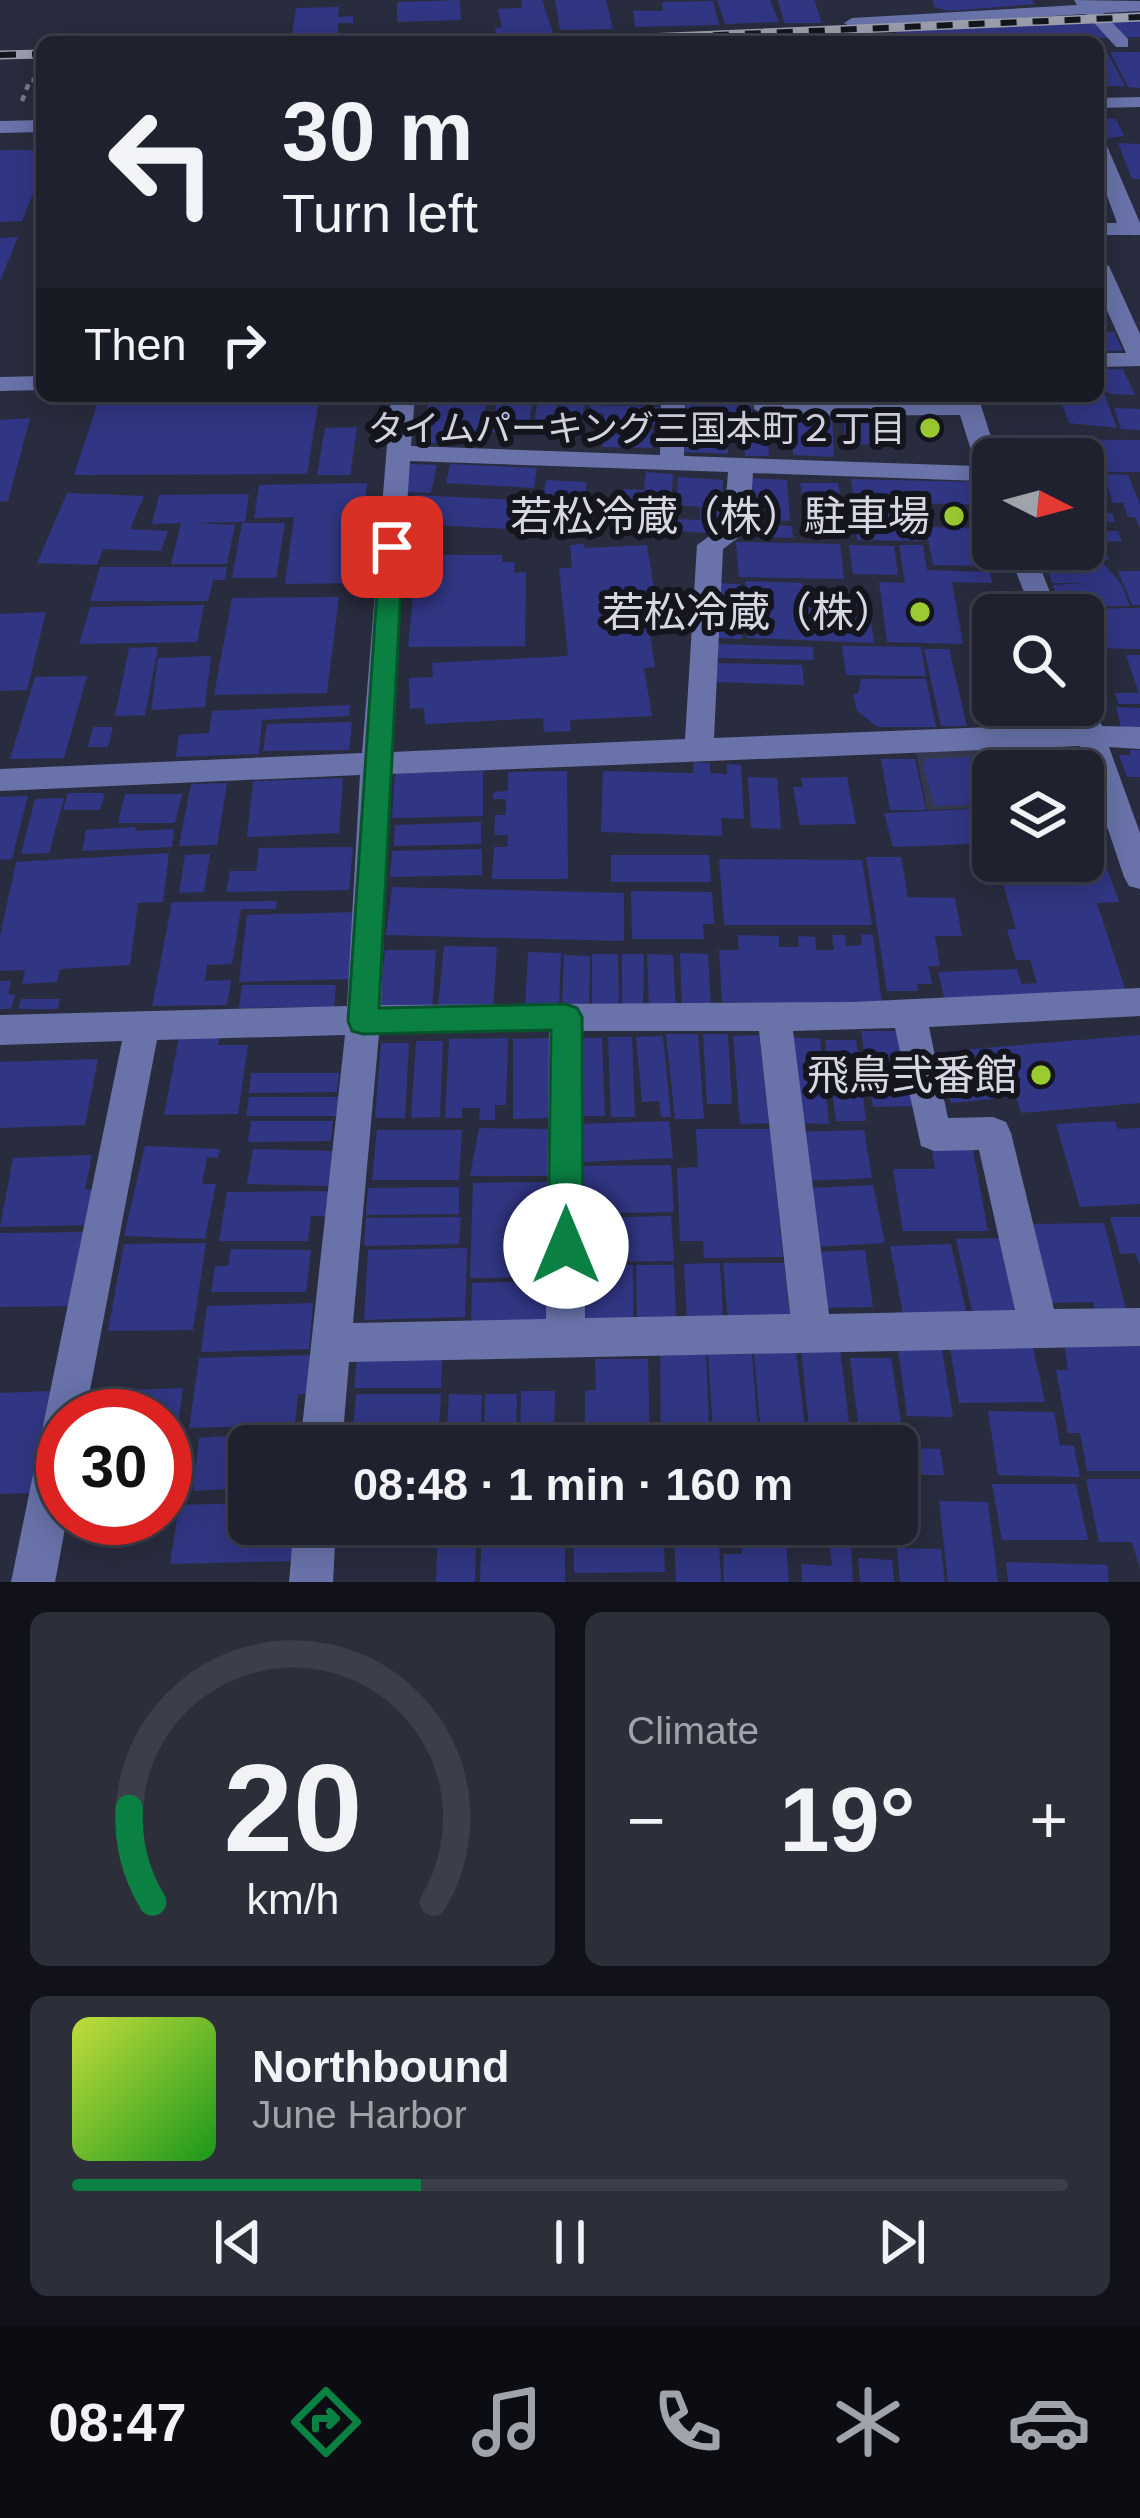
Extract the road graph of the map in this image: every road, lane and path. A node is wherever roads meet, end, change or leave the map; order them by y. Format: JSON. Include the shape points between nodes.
{"nodes":[{"id":1,"x":843,"y":0,"type":"edge"},
{"id":2,"x":1086,"y":5,"type":"edge"},
{"id":3,"x":1140,"y":6,"type":"edge"},
{"id":4,"x":852,"y":22,"type":"junction"},
{"id":5,"x":856,"y":36,"type":"edge"},
{"id":6,"x":1131,"y":43,"type":"edge"},
{"id":7,"x":36,"y":80,"type":"edge"},
{"id":8,"x":1140,"y":102,"type":"edge"},
{"id":9,"x":21,"y":103,"type":"dead end"},
{"id":10,"x":1104,"y":103,"type":"edge"},
{"id":11,"x":36,"y":126,"type":"edge"},
{"id":12,"x":0,"y":127,"type":"edge"},
{"id":13,"x":1104,"y":159,"type":"edge"},
{"id":14,"x":1104,"y":229,"type":"edge"},
{"id":15,"x":1135,"y":229,"type":"edge"},
{"id":16,"x":1104,"y":279,"type":"edge"},
{"id":17,"x":1104,"y":360,"type":"edge"},
{"id":18,"x":36,"y":383,"type":"edge"},
{"id":19,"x":0,"y":384,"type":"edge"},
{"id":20,"x":403,"y":402,"type":"edge"},
{"id":21,"x":673,"y":402,"type":"edge"},
{"id":22,"x":968,"y":402,"type":"edge"},
{"id":23,"x":781,"y":429,"type":"edge"},
{"id":24,"x":980,"y":438,"type":"edge"},
{"id":25,"x":400,"y":453,"type":"junction"},
{"id":26,"x":672,"y":461,"type":"junction"},
{"id":27,"x":741,"y":464,"type":"junction"},
{"id":28,"x":972,"y":472,"type":"edge"},
{"id":29,"x":1089,"y":726,"type":"edge"},
{"id":30,"x":1093,"y":736,"type":"junction"},
{"id":31,"x":1140,"y":739,"type":"edge"},
{"id":32,"x":699,"y":750,"type":"junction"},
{"id":33,"x":376,"y":760,"type":"junction"},
{"id":34,"x":0,"y":780,"type":"edge"},
{"id":35,"x":1140,"y":877,"type":"edge"},
{"id":36,"x":1140,"y":1002,"type":"edge"},
{"id":37,"x":909,"y":1013,"type":"junction"},
{"id":38,"x":774,"y":1016,"type":"junction"},
{"id":39,"x":566,"y":1017,"type":"junction"},
{"id":40,"x":363,"y":1021,"type":"junction"},
{"id":41,"x":143,"y":1024,"type":"junction"},
{"id":42,"x":0,"y":1030,"type":"edge"},
{"id":43,"x":1140,"y":1327,"type":"edge"},
{"id":44,"x":1039,"y":1328,"type":"junction"},
{"id":45,"x":812,"y":1333,"type":"junction"},
{"id":46,"x":565,"y":1338,"type":"junction"},
{"id":47,"x":329,"y":1342,"type":"junction"},
{"id":48,"x":70,"y":1389,"type":"edge"},
{"id":49,"x":323,"y":1425,"type":"edge"},
{"id":50,"x":40,"y":1545,"type":"edge"},
{"id":51,"x":313,"y":1545,"type":"edge"},
{"id":52,"x":33,"y":1582,"type":"edge"},
{"id":53,"x":310,"y":1582,"type":"edge"}],
"edges":[{"from":1,"to":4,"type":"street"},
{"from":2,"to":3,"type":"street"},
{"from":2,"to":4,"type":"street"},
{"from":2,"to":6,"type":"street"},
{"from":4,"to":5,"type":"street"},
{"from":7,"to":9,"type":"path"},
{"from":8,"to":10,"type":"street"},
{"from":11,"to":12,"type":"street"},
{"from":13,"to":15,"type":"street"},
{"from":14,"to":15,"type":"street"},
{"from":16,"to":17,"type":"street","via":[[1140,359]]},
{"from":18,"to":19,"type":"street"},
{"from":20,"to":25,"type":"street"},
{"from":21,"to":26,"type":"street"},
{"from":22,"to":23,"type":"street"},
{"from":22,"to":24,"type":"street"},
{"from":23,"to":27,"type":"street"},
{"from":23,"to":28,"type":"street"},
{"from":25,"to":26,"type":"street"},
{"from":25,"to":33,"type":"street"},
{"from":26,"to":27,"type":"street"},
{"from":27,"to":32,"type":"street","via":[[736,530],[710,545]]},
{"from":29,"to":30,"type":"street"},
{"from":30,"to":31,"type":"street"},
{"from":30,"to":32,"type":"street"},
{"from":30,"to":35,"type":"street"},
{"from":32,"to":33,"type":"street"},
{"from":33,"to":34,"type":"street"},
{"from":33,"to":40,"type":"street"},
{"from":36,"to":37,"type":"street"},
{"from":37,"to":38,"type":"street"},
{"from":37,"to":44,"type":"street","via":[[934,1135],[994,1133]]},
{"from":38,"to":39,"type":"street"},
{"from":38,"to":45,"type":"street"},
{"from":39,"to":40,"type":"street"},
{"from":39,"to":46,"type":"street"},
{"from":40,"to":41,"type":"street"},
{"from":40,"to":47,"type":"street"},
{"from":41,"to":42,"type":"street"},
{"from":41,"to":48,"type":"street"},
{"from":43,"to":44,"type":"street"},
{"from":44,"to":45,"type":"street"},
{"from":45,"to":46,"type":"street"},
{"from":46,"to":47,"type":"street"},
{"from":47,"to":49,"type":"street"},
{"from":50,"to":52,"type":"street"},
{"from":51,"to":53,"type":"street"}]}
